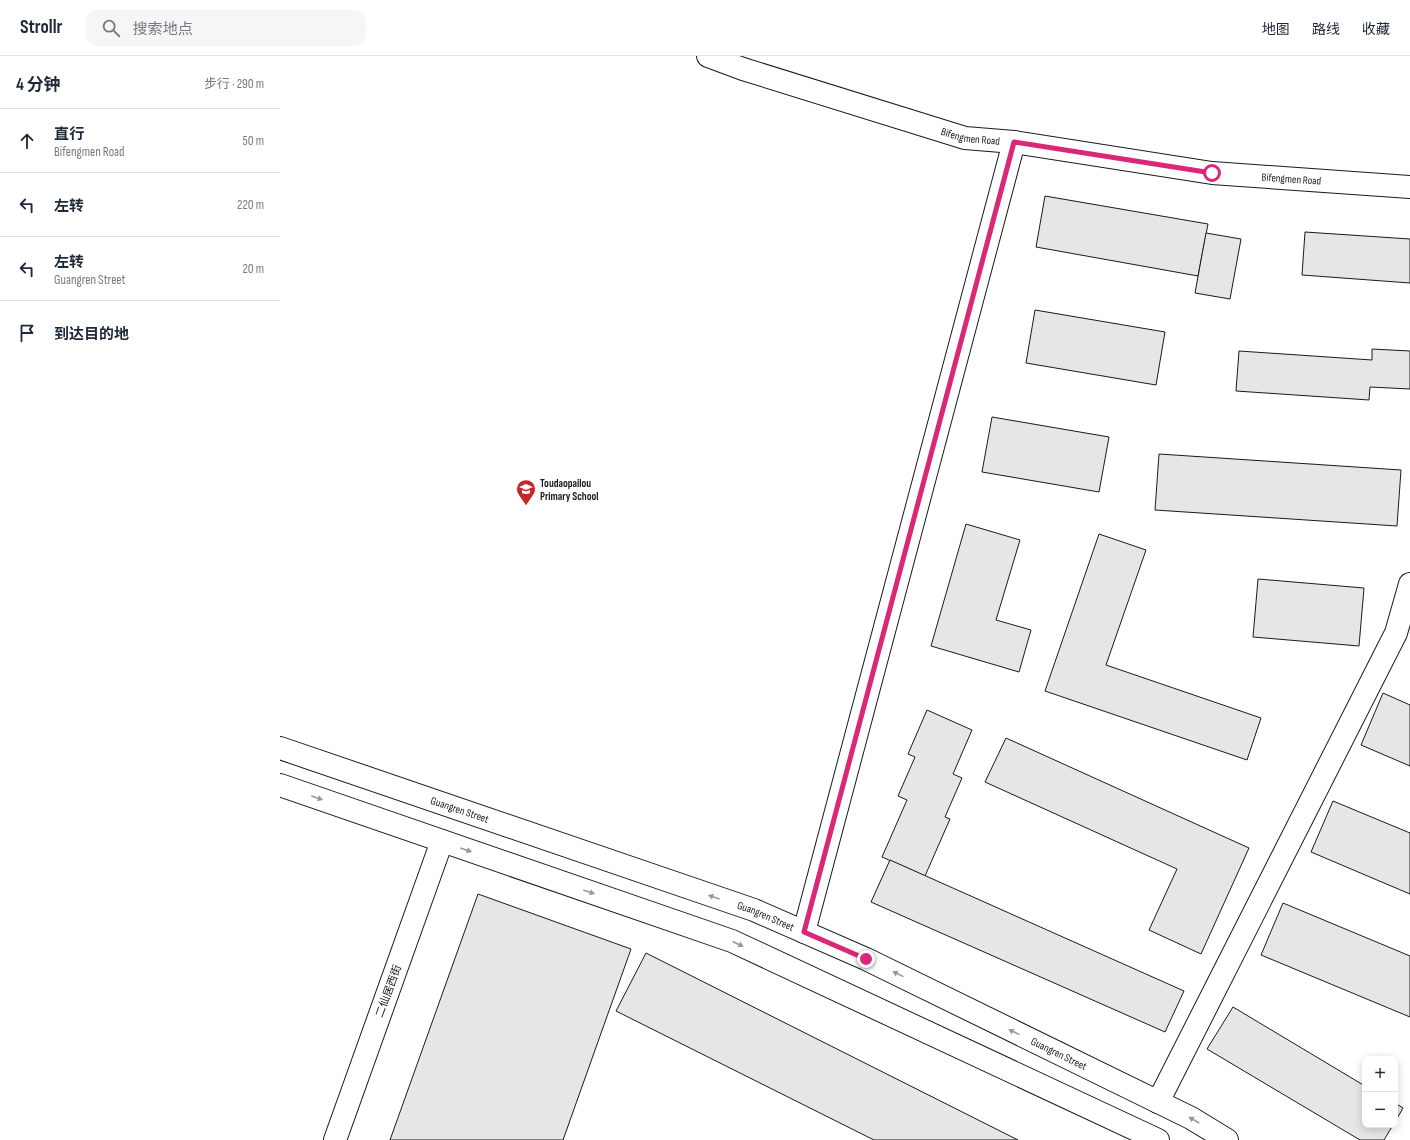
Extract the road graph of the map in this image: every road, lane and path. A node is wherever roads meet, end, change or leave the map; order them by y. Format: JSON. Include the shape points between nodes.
{"nodes":[{"id":1,"x":708,"y":56,"type":"edge"},
{"id":2,"x":1014,"y":142,"type":"junction"},
{"id":3,"x":1410,"y":187,"type":"edge"},
{"id":4,"x":1410,"y":584,"type":"edge"},
{"id":5,"x":280,"y":748,"type":"edge"},
{"id":6,"x":280,"y":785,"type":"edge"},
{"id":7,"x":442,"y":841,"type":"junction"},
{"id":8,"x":804,"y":932,"type":"junction"},
{"id":9,"x":1158,"y":1102,"type":"junction"},
{"id":10,"x":335,"y":1140,"type":"edge"},
{"id":11,"x":1158,"y":1140,"type":"edge"},
{"id":12,"x":1227,"y":1140,"type":"edge"}],
"edges":[{"from":1,"to":2,"type":"main road","name":"Bifengmen Road","via":[[742,69],[965,138]]},
{"from":2,"to":3,"type":"main road","name":"Bifengmen Road","via":[[1212,173]]},
{"from":2,"to":8,"type":"main road"},
{"from":4,"to":9,"type":"main road","via":[[1396,633]]},
{"from":8,"to":5,"type":"main road","name":"Guangren Street","one_way":true,"via":[[754,910]]},
{"from":6,"to":7,"type":"main road","one_way":true},
{"from":7,"to":10,"type":"main road","name":"二仙居西街"},
{"from":7,"to":11,"type":"main road","one_way":true,"via":[[732,941]]},
{"from":9,"to":8,"type":"main road","name":"Guangren Street","one_way":true,"via":[[866,959]]},
{"from":12,"to":9,"type":"main road","name":"Guangren Street","one_way":true}]}
